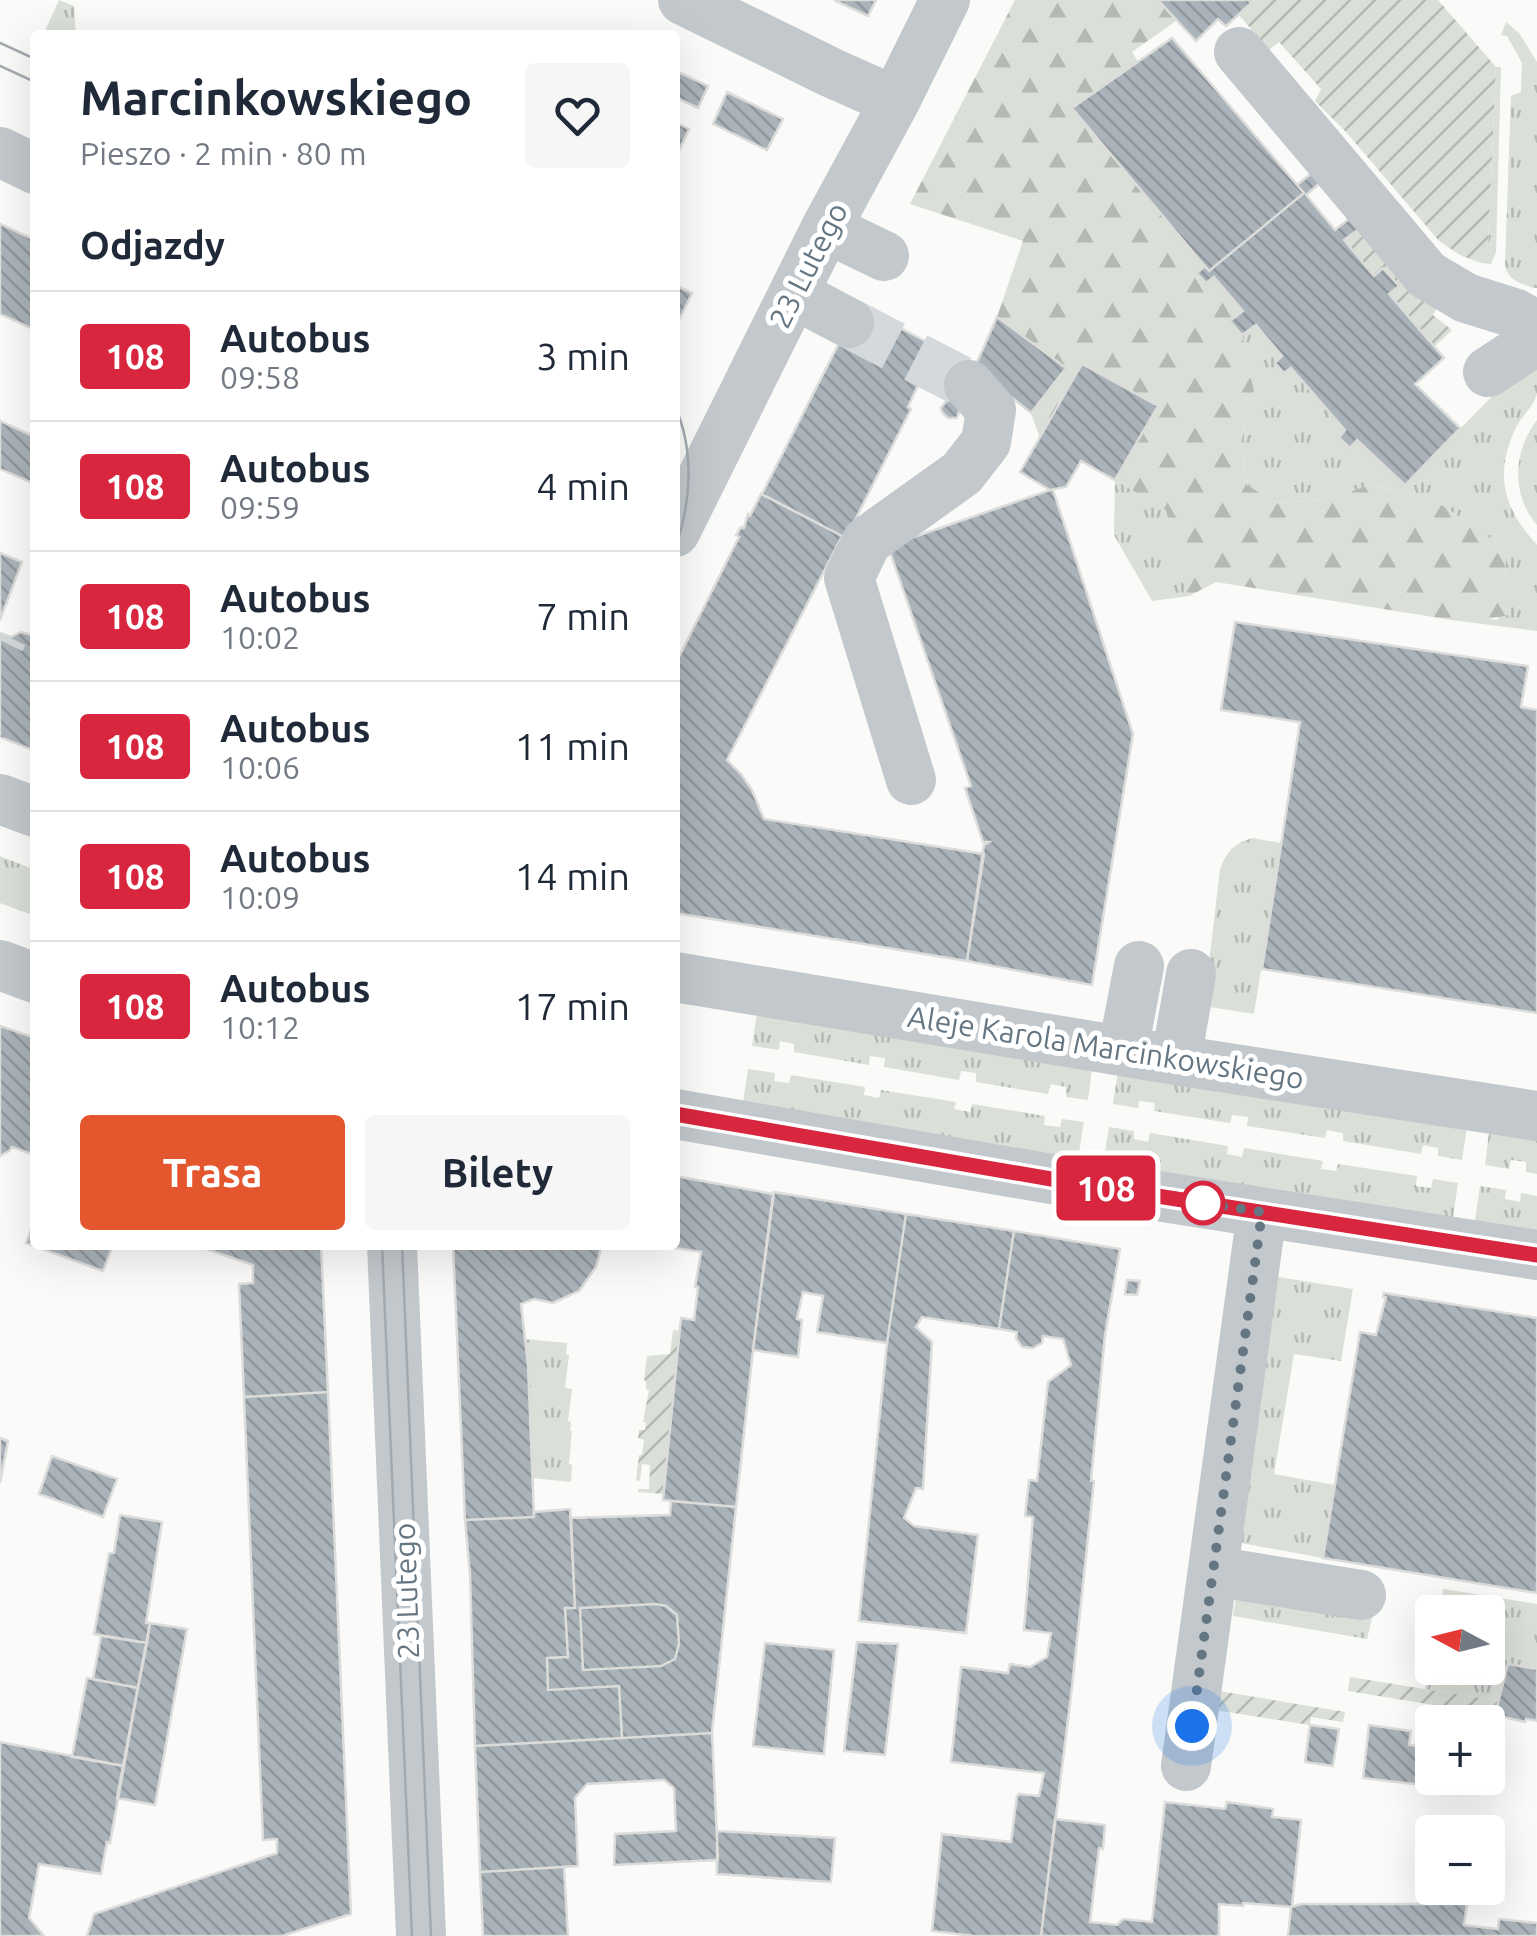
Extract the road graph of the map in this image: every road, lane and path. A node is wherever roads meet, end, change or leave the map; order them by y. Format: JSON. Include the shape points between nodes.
{"nodes":[{"id":1,"x":682,"y":0,"type":"edge"},
{"id":2,"x":944,"y":0,"type":"edge"},
{"id":3,"x":1239,"y":52,"type":"dead end"},
{"id":4,"x":895,"y":100,"type":"junction"},
{"id":5,"x":0,"y":152,"type":"edge"},
{"id":6,"x":30,"y":166,"type":"edge"},
{"id":7,"x":826,"y":228,"type":"junction"},
{"id":8,"x":884,"y":256,"type":"dead end"},
{"id":9,"x":794,"y":294,"type":"junction"},
{"id":10,"x":849,"y":323,"type":"tunnel mouth"},
{"id":11,"x":1537,"y":326,"type":"edge"},
{"id":12,"x":1537,"y":340,"type":"edge"},
{"id":13,"x":1488,"y":372,"type":"dead end"},
{"id":14,"x":968,"y":385,"type":"tunnel mouth"},
{"id":15,"x":688,"y":475,"type":"edge"},
{"id":16,"x":680,"y":510,"type":"edge"},
{"id":17,"x":911,"y":780,"type":"dead end"},
{"id":18,"x":0,"y":799,"type":"edge"},
{"id":19,"x":30,"y":810,"type":"edge"},
{"id":20,"x":0,"y":965,"type":"edge"},
{"id":21,"x":1139,"y":966,"type":"dead end"},
{"id":22,"x":1192,"y":974,"type":"dead end"},
{"id":23,"x":30,"y":976,"type":"edge"},
{"id":24,"x":680,"y":977,"type":"edge"},
{"id":25,"x":1123,"y":1050,"type":"junction"},
{"id":26,"x":1176,"y":1060,"type":"junction"},
{"id":27,"x":680,"y":1115,"type":"edge"},
{"id":28,"x":1537,"y":1116,"type":"edge"},
{"id":29,"x":1262,"y":1212,"type":"junction"},
{"id":30,"x":392,"y":1250,"type":"edge"},
{"id":31,"x":1537,"y":1255,"type":"edge"},
{"id":32,"x":1212,"y":1571,"type":"junction"},
{"id":33,"x":1361,"y":1595,"type":"dead end"},
{"id":34,"x":1186,"y":1766,"type":"dead end"},
{"id":35,"x":421,"y":1936,"type":"edge"}],
"edges":[{"from":1,"to":4,"type":"street"},
{"from":2,"to":4,"type":"street","name":"23 Lutego"},
{"from":3,"to":11,"type":"street","via":[[1427,275]]},
{"from":4,"to":7,"type":"street","name":"23 Lutego"},
{"from":5,"to":6,"type":"street"},
{"from":7,"to":8,"type":"street"},
{"from":7,"to":9,"type":"street","name":"23 Lutego"},
{"from":9,"to":10,"type":"street"},
{"from":9,"to":15,"type":"street","name":"23 Lutego"},
{"from":12,"to":13,"type":"street"},
{"from":14,"to":17,"type":"street","via":[[991,410],[986,442],[962,474],[868,541],[849,578]]},
{"from":15,"to":16,"type":"street","name":"23 Lutego"},
{"from":18,"to":19,"type":"street"},
{"from":20,"to":23,"type":"street"},
{"from":21,"to":25,"type":"street"},
{"from":22,"to":26,"type":"street"},
{"from":24,"to":25,"type":"street","name":"Aleje Karola Marcinkowskiego"},
{"from":25,"to":26,"type":"street","name":"Aleje Karola Marcinkowskiego"},
{"from":26,"to":28,"type":"street","name":"Aleje Karola Marcinkowskiego"},
{"from":27,"to":29,"type":"street"},
{"from":29,"to":31,"type":"street"},
{"from":29,"to":32,"type":"street"},
{"from":30,"to":35,"type":"street","name":"23 Lutego"},
{"from":32,"to":33,"type":"street"},
{"from":32,"to":34,"type":"street"}]}
